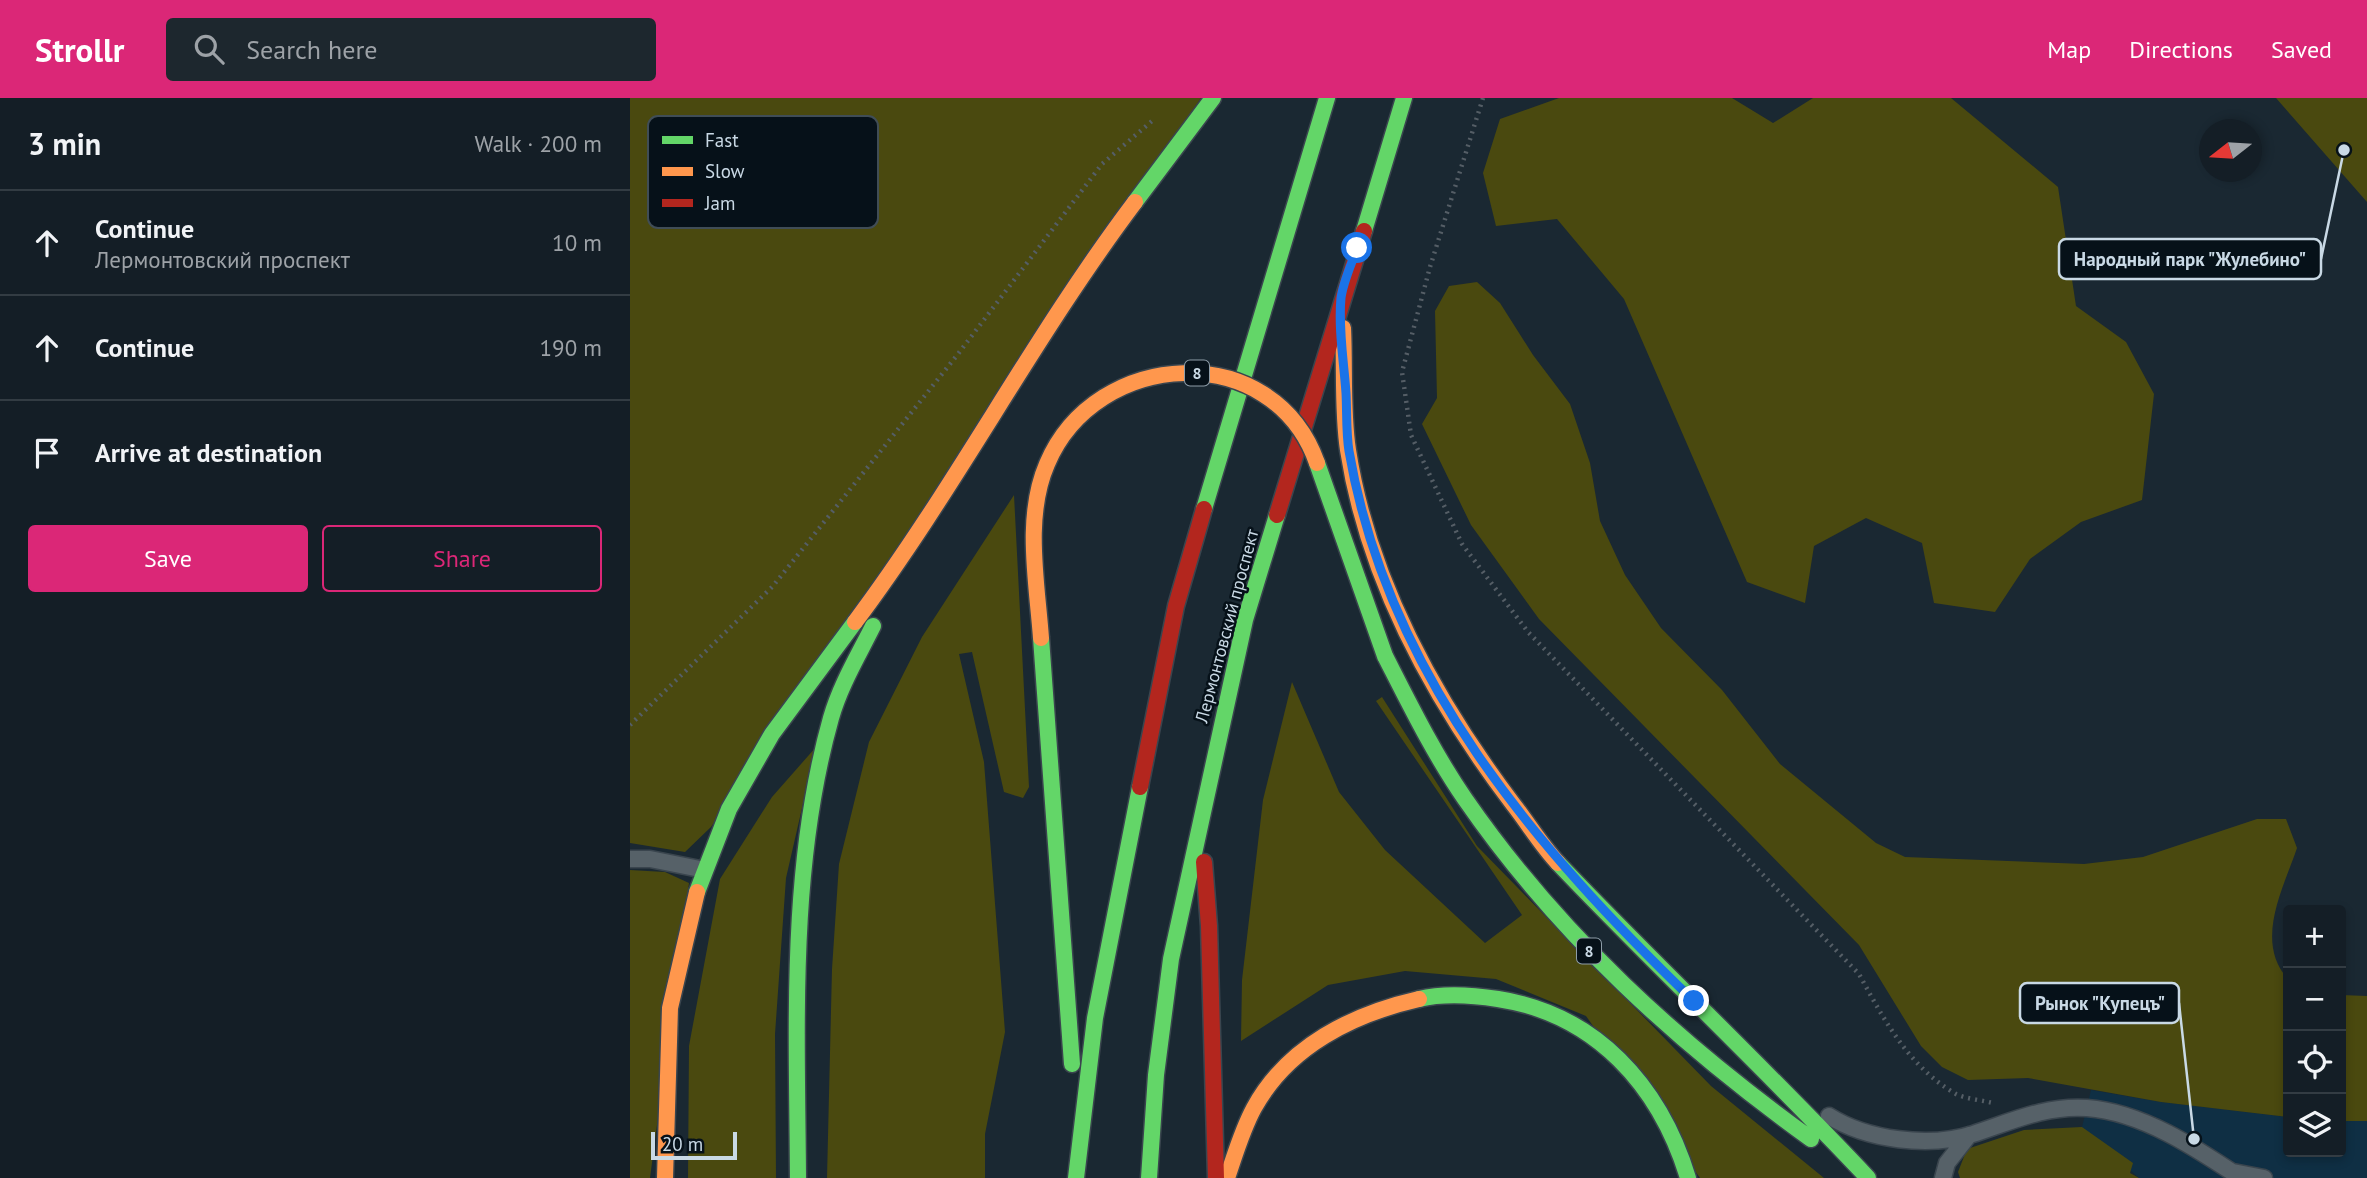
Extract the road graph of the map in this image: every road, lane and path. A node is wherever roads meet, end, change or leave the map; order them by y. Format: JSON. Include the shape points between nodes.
{"nodes":[{"id":1,"x":1213,"y":98,"type":"edge"},
{"id":2,"x":1327,"y":98,"type":"edge"},
{"id":3,"x":1404,"y":98,"type":"edge"},
{"id":4,"x":1483,"y":98,"type":"edge"},
{"id":5,"x":1159,"y":115,"type":"dead end"},
{"id":6,"x":1341,"y":298,"type":"junction"},
{"id":7,"x":904,"y":557,"type":"junction"},
{"id":8,"x":630,"y":725,"type":"edge"},
{"id":9,"x":1200,"y":818,"type":"junction"},
{"id":10,"x":630,"y":859,"type":"edge"},
{"id":11,"x":705,"y":870,"type":"junction"},
{"id":12,"x":1782,"y":1086,"type":"junction"},
{"id":13,"x":1996,"y":1103,"type":"dead end"},
{"id":14,"x":1969,"y":1135,"type":"junction"},
{"id":15,"x":1079,"y":1147,"type":"junction"},
{"id":16,"x":2236,"y":1175,"type":"edge"},
{"id":17,"x":666,"y":1178,"type":"edge"},
{"id":18,"x":798,"y":1178,"type":"edge"},
{"id":19,"x":1076,"y":1178,"type":"edge"},
{"id":20,"x":1149,"y":1178,"type":"edge"},
{"id":21,"x":1216,"y":1178,"type":"edge"},
{"id":22,"x":1227,"y":1178,"type":"edge"},
{"id":23,"x":1688,"y":1178,"type":"edge"},
{"id":24,"x":1868,"y":1178,"type":"edge"},
{"id":25,"x":1943,"y":1178,"type":"edge"},
{"id":26,"x":2264,"y":1178,"type":"edge"}],
"edges":[{"from":1,"to":7,"type":"main road","via":[[1131,207],[1014,380]]},
{"from":2,"to":15,"type":"main road","via":[[1176,606],[1094,1018]]},
{"from":3,"to":6,"type":"main road","name":"Лермонтовский проспект"},
{"from":4,"to":13,"type":"path","via":[[1402,372],[1411,435],[1462,544],[1528,632],[1859,974],[1886,1024],[1916,1064],[1958,1095]]},
{"from":5,"to":8,"type":"path","via":[[1102,164],[773,586]]},
{"from":6,"to":9,"type":"main road","name":"Лермонтовский проспект","via":[[1245,620]]},
{"from":6,"to":12,"type":"main road","via":[[1348,449],[1362,513],[1391,597],[1434,686],[1473,751],[1554,858],[1641,950]]},
{"from":7,"to":11,"type":"main road","via":[[772,734],[729,809]]},
{"from":7,"to":18,"type":"main road","via":[[832,715],[812,802],[801,879]]},
{"from":9,"to":20,"type":"main road","name":"Лермонтовский проспект","via":[[1171,959]]},
{"from":9,"to":21,"type":"main road","via":[[1209,926]]},
{"from":10,"to":11,"type":"lane"},
{"from":11,"to":17,"type":"main road","via":[[670,1007]]},
{"from":12,"to":14,"type":"lane","via":[[1844,1126],[1905,1141]]},
{"from":12,"to":24,"type":"main road"},
{"from":14,"to":16,"type":"lane","via":[[2035,1112],[2086,1108],[2128,1117],[2204,1153]]},
{"from":14,"to":25,"type":"lane","via":[[1947,1163]]},
{"from":15,"to":19,"type":"main road"},
{"from":15,"to":24,"type":"main road","number":"8","bridge":true,"via":[[1041,638],[1036,512],[1040,486],[1059,439],[1075,419],[1115,388],[1139,378],[1190,372],[1215,375],[1251,389],[1300,429],[1313,451],[1385,656],[1406,701],[1443,765],[1541,900],[1635,999],[1750,1098]]},
{"from":16,"to":26,"type":"lane"},
{"from":22,"to":23,"type":"main road","via":[[1252,1110],[1298,1055],[1359,1015],[1420,997],[1451,994],[1482,995],[1541,1009],[1605,1044],[1654,1098]]}]}
